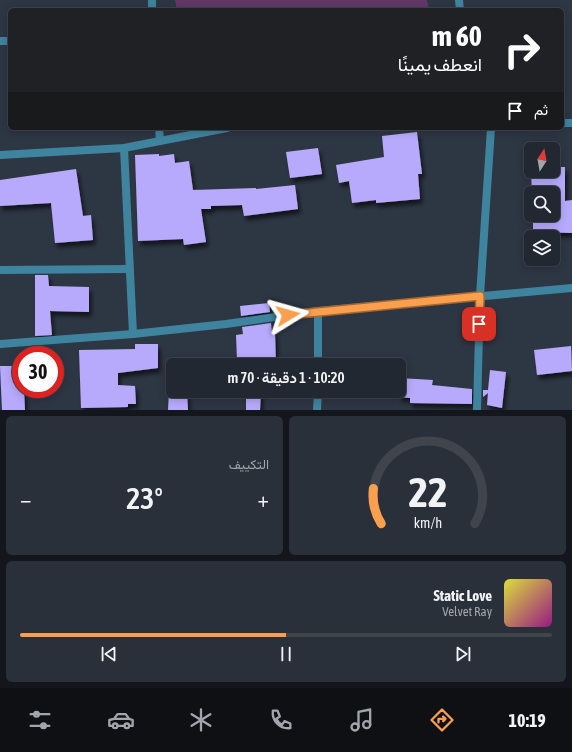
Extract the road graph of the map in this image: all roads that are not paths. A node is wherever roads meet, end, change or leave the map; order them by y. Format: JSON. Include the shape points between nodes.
{"nodes":[{"id":1,"x":159,"y":130,"type":"edge"},
{"id":2,"x":217,"y":130,"type":"edge"},
{"id":3,"x":491,"y":130,"type":"edge"},
{"id":4,"x":160,"y":140,"type":"junction"},
{"id":5,"x":124,"y":148,"type":"junction"},
{"id":6,"x":0,"y":155,"type":"edge"},
{"id":7,"x":130,"y":269,"type":"junction"},
{"id":8,"x":0,"y":270,"type":"edge"},
{"id":9,"x":572,"y":288,"type":"edge"},
{"id":10,"x":480,"y":296,"type":"junction"},
{"id":11,"x":318,"y":311,"type":"junction"},
{"id":12,"x":133,"y":334,"type":"junction"},
{"id":13,"x":0,"y":344,"type":"edge"},
{"id":14,"x":318,"y":358,"type":"edge"},
{"id":15,"x":318,"y":398,"type":"edge"},
{"id":16,"x":317,"y":410,"type":"edge"},
{"id":17,"x":477,"y":410,"type":"edge"}],
"edges":[{"from":1,"to":4,"type":"street"},
{"from":2,"to":4,"type":"street"},
{"from":3,"to":10,"type":"street"},
{"from":4,"to":5,"type":"street"},
{"from":5,"to":6,"type":"street"},
{"from":5,"to":7,"type":"street"},
{"from":7,"to":8,"type":"street"},
{"from":7,"to":12,"type":"street"},
{"from":9,"to":10,"type":"street"},
{"from":10,"to":11,"type":"street"},
{"from":10,"to":17,"type":"street"},
{"from":11,"to":12,"type":"street"},
{"from":11,"to":14,"type":"street"},
{"from":12,"to":13,"type":"street"},
{"from":15,"to":16,"type":"street"}]}
